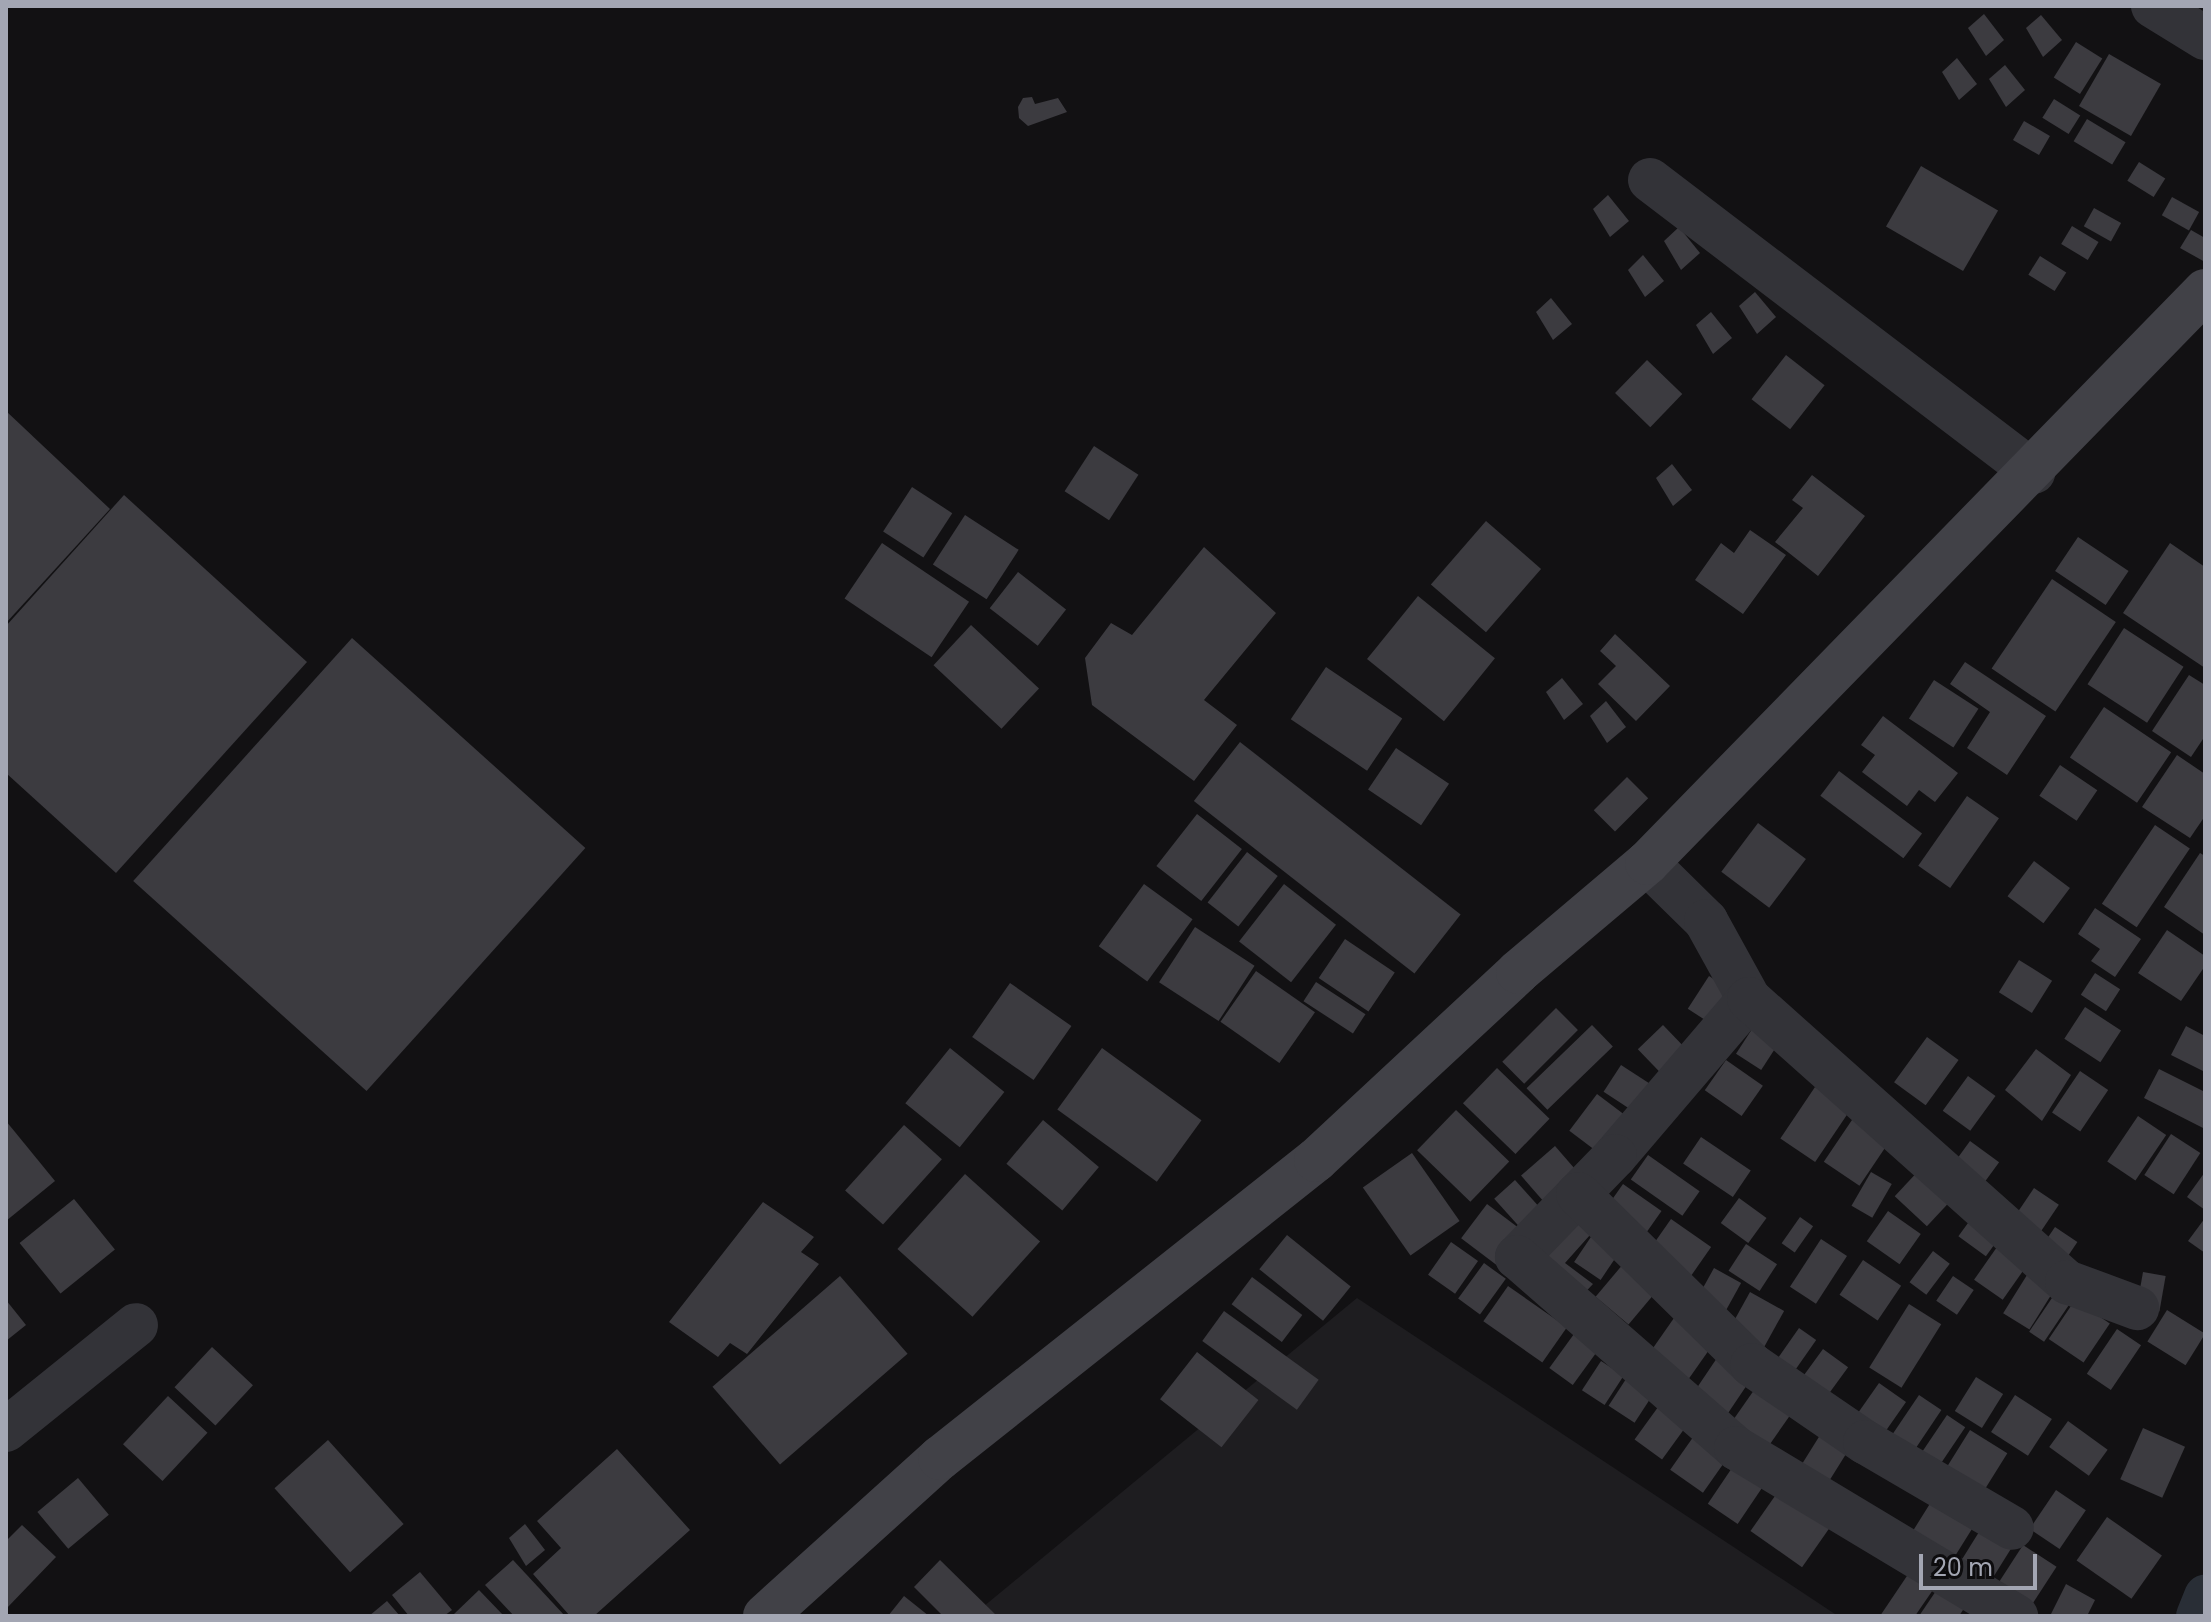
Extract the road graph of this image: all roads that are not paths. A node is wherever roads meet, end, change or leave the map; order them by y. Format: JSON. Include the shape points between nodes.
{"nodes":[{"id":1,"x":2153,"y":6,"type":"edge"},
{"id":2,"x":2205,"y":38,"type":"edge"},
{"id":3,"x":1650,"y":180,"type":"dead end"},
{"id":4,"x":2205,"y":291,"type":"edge"},
{"id":5,"x":2033,"y":472,"type":"junction"},
{"id":6,"x":1647,"y":863,"type":"junction"},
{"id":7,"x":1749,"y":999,"type":"junction"},
{"id":8,"x":1578,"y":1194,"type":"junction"},
{"id":9,"x":2137,"y":1308,"type":"dead end"},
{"id":10,"x":136,"y":1325,"type":"dead end"},
{"id":11,"x":6,"y":1430,"type":"edge"},
{"id":12,"x":2012,"y":1528,"type":"dead end"},
{"id":13,"x":765,"y":1616,"type":"edge"},
{"id":14,"x":2016,"y":1616,"type":"edge"}],
"edges":[{"from":1,"to":2,"type":"street"},
{"from":3,"to":5,"type":"street"},
{"from":4,"to":5,"type":"main road"},
{"from":5,"to":6,"type":"main road"},
{"from":6,"to":7,"type":"street","via":[[1706,921]]},
{"from":6,"to":13,"type":"main road","via":[[1518,972],[1316,1160],[940,1458]]},
{"from":7,"to":8,"type":"street"},
{"from":7,"to":9,"type":"street","via":[[2067,1282]]},
{"from":8,"to":12,"type":"street","via":[[1752,1365],[1865,1442]]},
{"from":8,"to":14,"type":"street","via":[[1517,1257],[1736,1448]]},
{"from":10,"to":11,"type":"street"}]}
